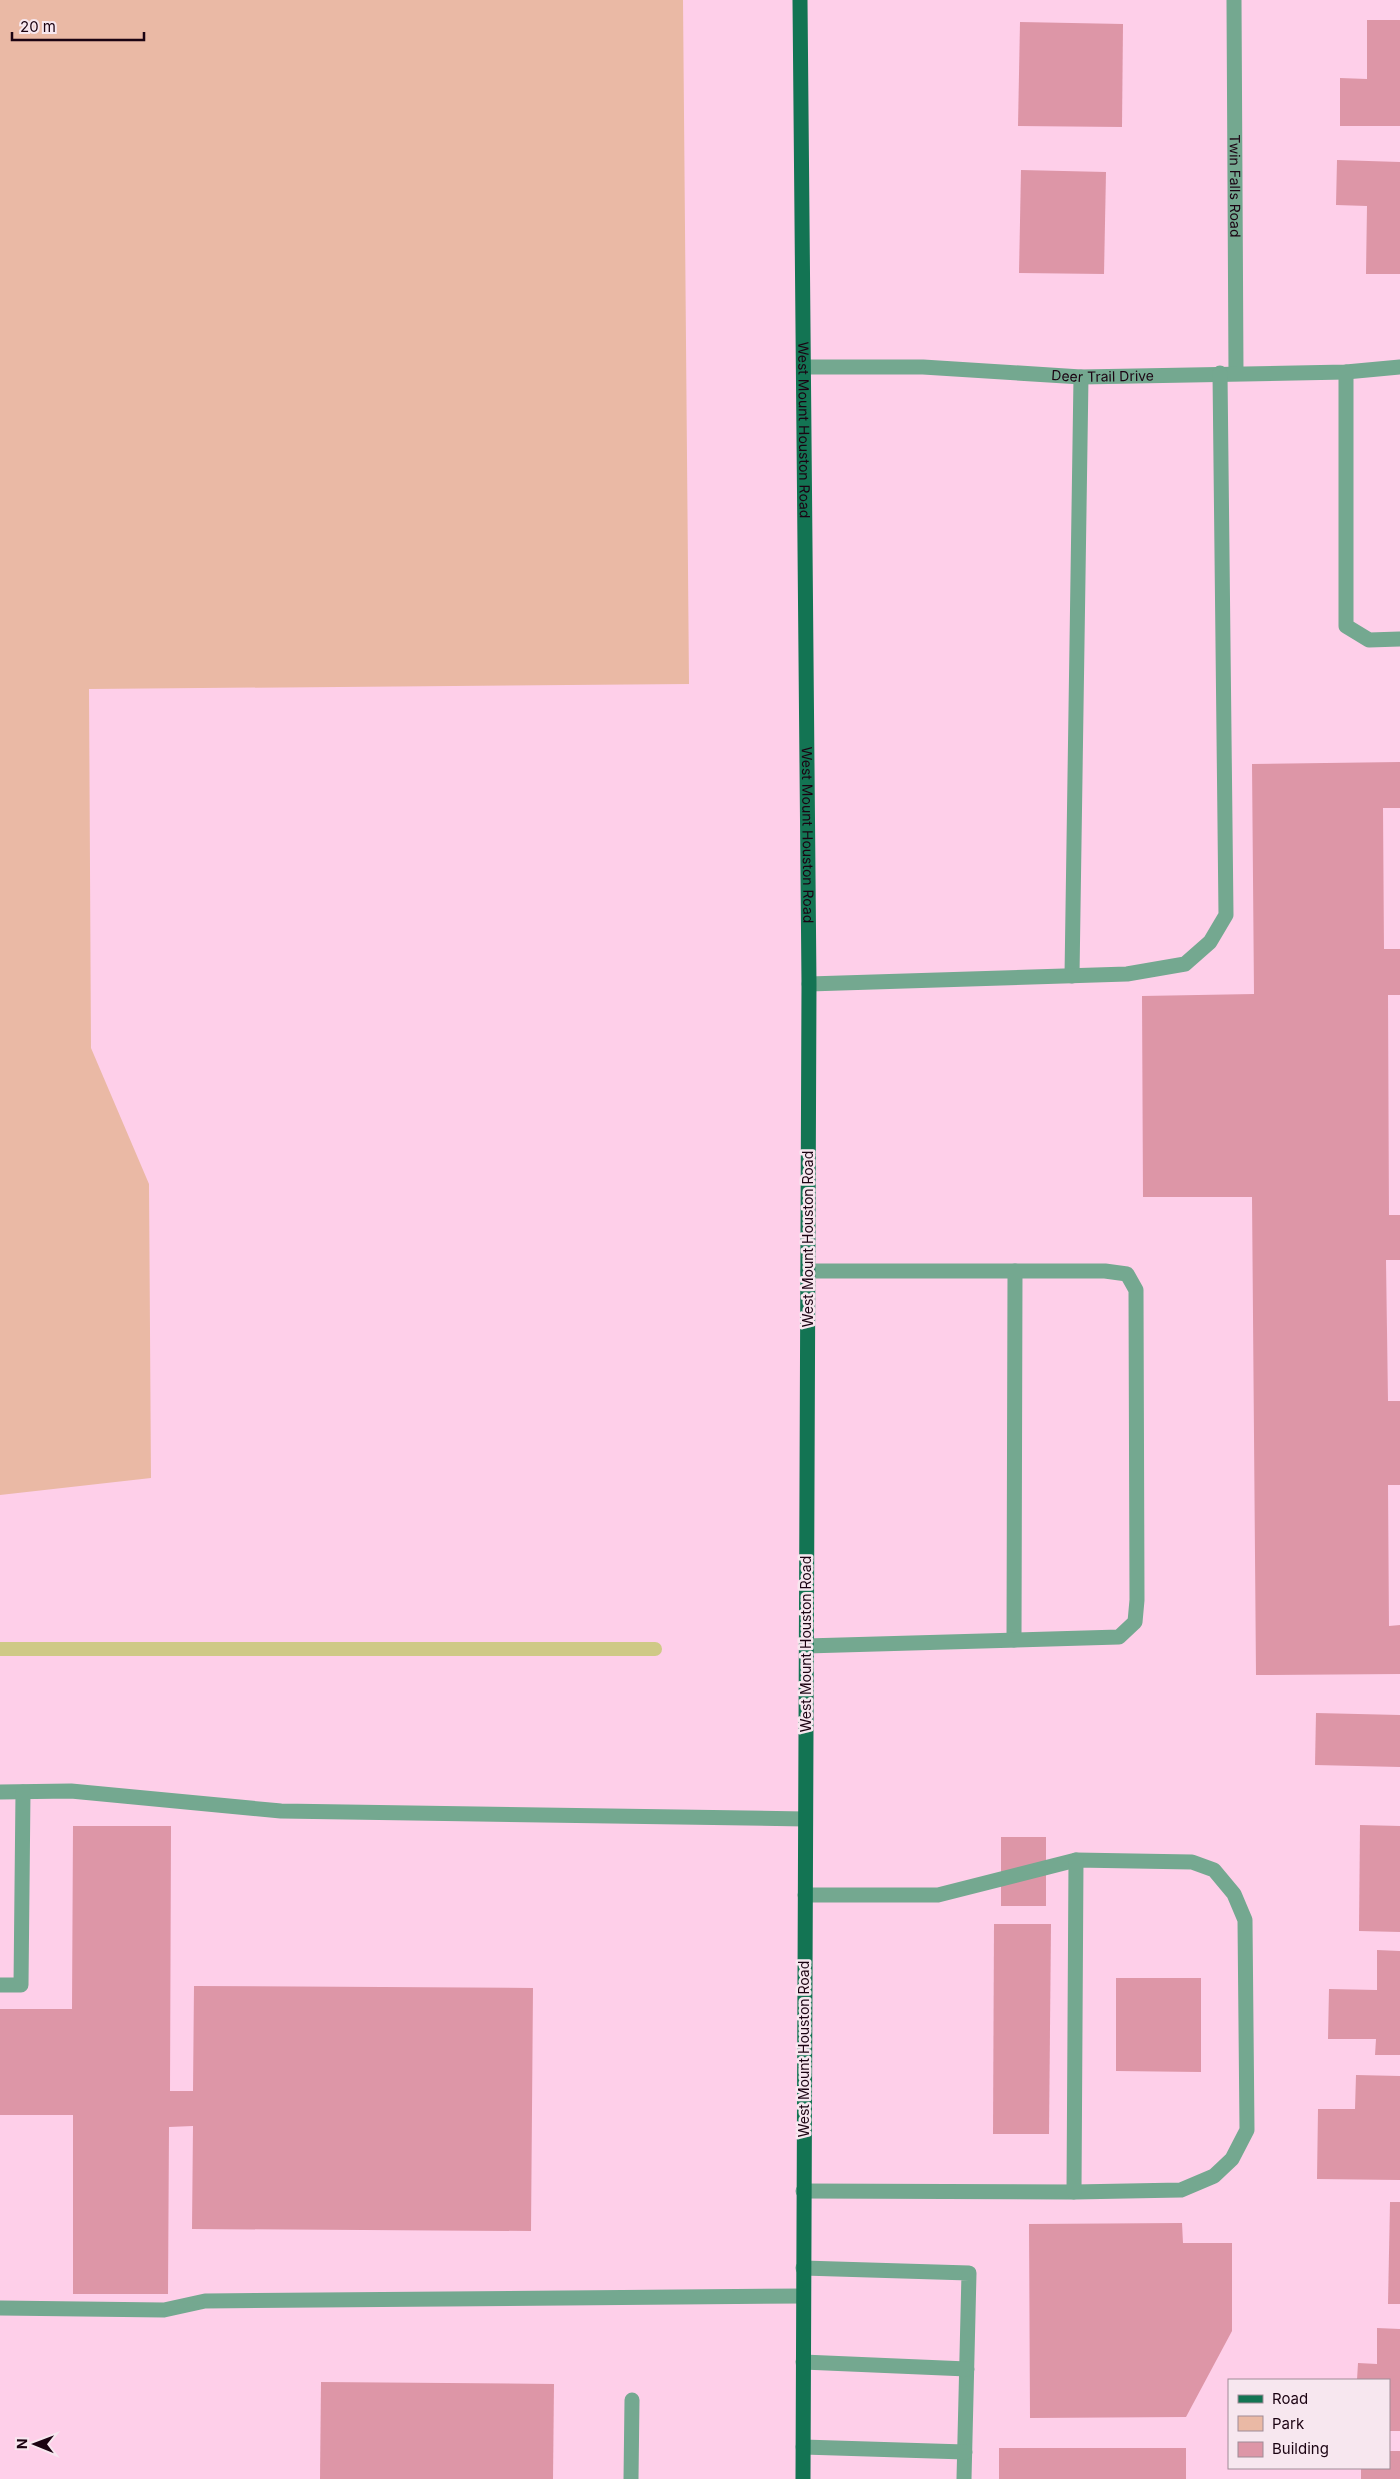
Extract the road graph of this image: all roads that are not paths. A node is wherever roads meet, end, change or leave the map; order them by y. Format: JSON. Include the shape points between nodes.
{"nodes":[{"id":1,"x":800,"y":0,"type":"edge"},
{"id":2,"x":1234,"y":0,"type":"edge"},
{"id":3,"x":1400,"y":366,"type":"edge"},
{"id":4,"x":805,"y":367,"type":"junction"},
{"id":5,"x":1236,"y":372,"type":"junction"},
{"id":6,"x":1346,"y":372,"type":"junction"},
{"id":7,"x":1220,"y":373,"type":"junction"},
{"id":8,"x":1082,"y":377,"type":"junction"},
{"id":9,"x":1400,"y":639,"type":"edge"},
{"id":10,"x":1072,"y":976,"type":"junction"},
{"id":11,"x":809,"y":984,"type":"junction"},
{"id":12,"x":808,"y":1271,"type":"junction"},
{"id":13,"x":1015,"y":1271,"type":"junction"},
{"id":14,"x":1014,"y":1640,"type":"junction"},
{"id":15,"x":806,"y":1646,"type":"junction"},
{"id":16,"x":0,"y":1792,"type":"edge"},
{"id":17,"x":23,"y":1792,"type":"junction"},
{"id":18,"x":806,"y":1819,"type":"junction"},
{"id":19,"x":1076,"y":1860,"type":"junction"},
{"id":20,"x":805,"y":1895,"type":"junction"},
{"id":21,"x":0,"y":1985,"type":"edge"},
{"id":22,"x":803,"y":2191,"type":"junction"},
{"id":23,"x":1074,"y":2192,"type":"junction"},
{"id":24,"x":803,"y":2268,"type":"junction"},
{"id":25,"x":803,"y":2296,"type":"junction"},
{"id":26,"x":0,"y":2308,"type":"edge"},
{"id":27,"x":803,"y":2362,"type":"junction"},
{"id":28,"x":967,"y":2369,"type":"junction"},
{"id":29,"x":632,"y":2400,"type":"dead end"},
{"id":30,"x":803,"y":2447,"type":"junction"},
{"id":31,"x":965,"y":2452,"type":"junction"},
{"id":32,"x":631,"y":2479,"type":"edge"},
{"id":33,"x":803,"y":2479,"type":"edge"},
{"id":34,"x":964,"y":2479,"type":"edge"}],
"edges":[{"from":1,"to":4,"type":"main road","name":"West Mount Houston Road"},
{"from":2,"to":5,"type":"street","name":"Twin Falls Road"},
{"from":3,"to":6,"type":"street","name":"Deer Trail Drive"},
{"from":4,"to":8,"type":"street","name":"Deer Trail Drive","via":[[923,367]]},
{"from":4,"to":11,"type":"main road","name":"West Mount Houston Road"},
{"from":5,"to":6,"type":"street","name":"Deer Trail Drive"},
{"from":5,"to":7,"type":"street","name":"Deer Trail Drive"},
{"from":6,"to":9,"type":"street","via":[[1346,626],[1369,640]]},
{"from":7,"to":8,"type":"street","name":"Deer Trail Drive"},
{"from":7,"to":10,"type":"street","via":[[1226,915],[1210,942],[1185,964],[1127,974]]},
{"from":8,"to":10,"type":"street"},
{"from":10,"to":11,"type":"street"},
{"from":11,"to":12,"type":"main road","name":"West Mount Houston Road"},
{"from":12,"to":13,"type":"street"},
{"from":12,"to":15,"type":"main road","name":"West Mount Houston Road"},
{"from":13,"to":14,"type":"street"},
{"from":13,"to":14,"type":"street","via":[[1127,1274],[1136,1290],[1137,1600],[1135,1622],[1119,1637]]},
{"from":14,"to":15,"type":"street"},
{"from":15,"to":18,"type":"main road","name":"West Mount Houston Road"},
{"from":16,"to":17,"type":"street"},
{"from":17,"to":18,"type":"street","via":[[71,1790],[281,1811]]},
{"from":17,"to":21,"type":"street","via":[[21,1985]]},
{"from":18,"to":20,"type":"main road","name":"West Mount Houston Road"},
{"from":19,"to":20,"type":"street","via":[[938,1896]]},
{"from":19,"to":23,"type":"street"},
{"from":19,"to":23,"type":"street","via":[[1192,1862],[1214,1870],[1234,1894],[1245,1920],[1247,2130],[1232,2159],[1214,2176],[1181,2190]]},
{"from":20,"to":22,"type":"main road","name":"West Mount Houston Road"},
{"from":22,"to":23,"type":"street"},
{"from":22,"to":24,"type":"main road","name":"West Mount Houston Road"},
{"from":24,"to":25,"type":"main road","name":"West Mount Houston Road"},
{"from":24,"to":28,"type":"street","via":[[969,2273]]},
{"from":25,"to":26,"type":"street","via":[[206,2301],[164,2310]]},
{"from":25,"to":27,"type":"main road","name":"West Mount Houston Road"},
{"from":27,"to":28,"type":"street"},
{"from":27,"to":30,"type":"main road","name":"West Mount Houston Road"},
{"from":28,"to":31,"type":"street"},
{"from":29,"to":32,"type":"street"},
{"from":30,"to":31,"type":"street"},
{"from":30,"to":33,"type":"main road","name":"West Mount Houston Road"},
{"from":31,"to":34,"type":"street"}]}
